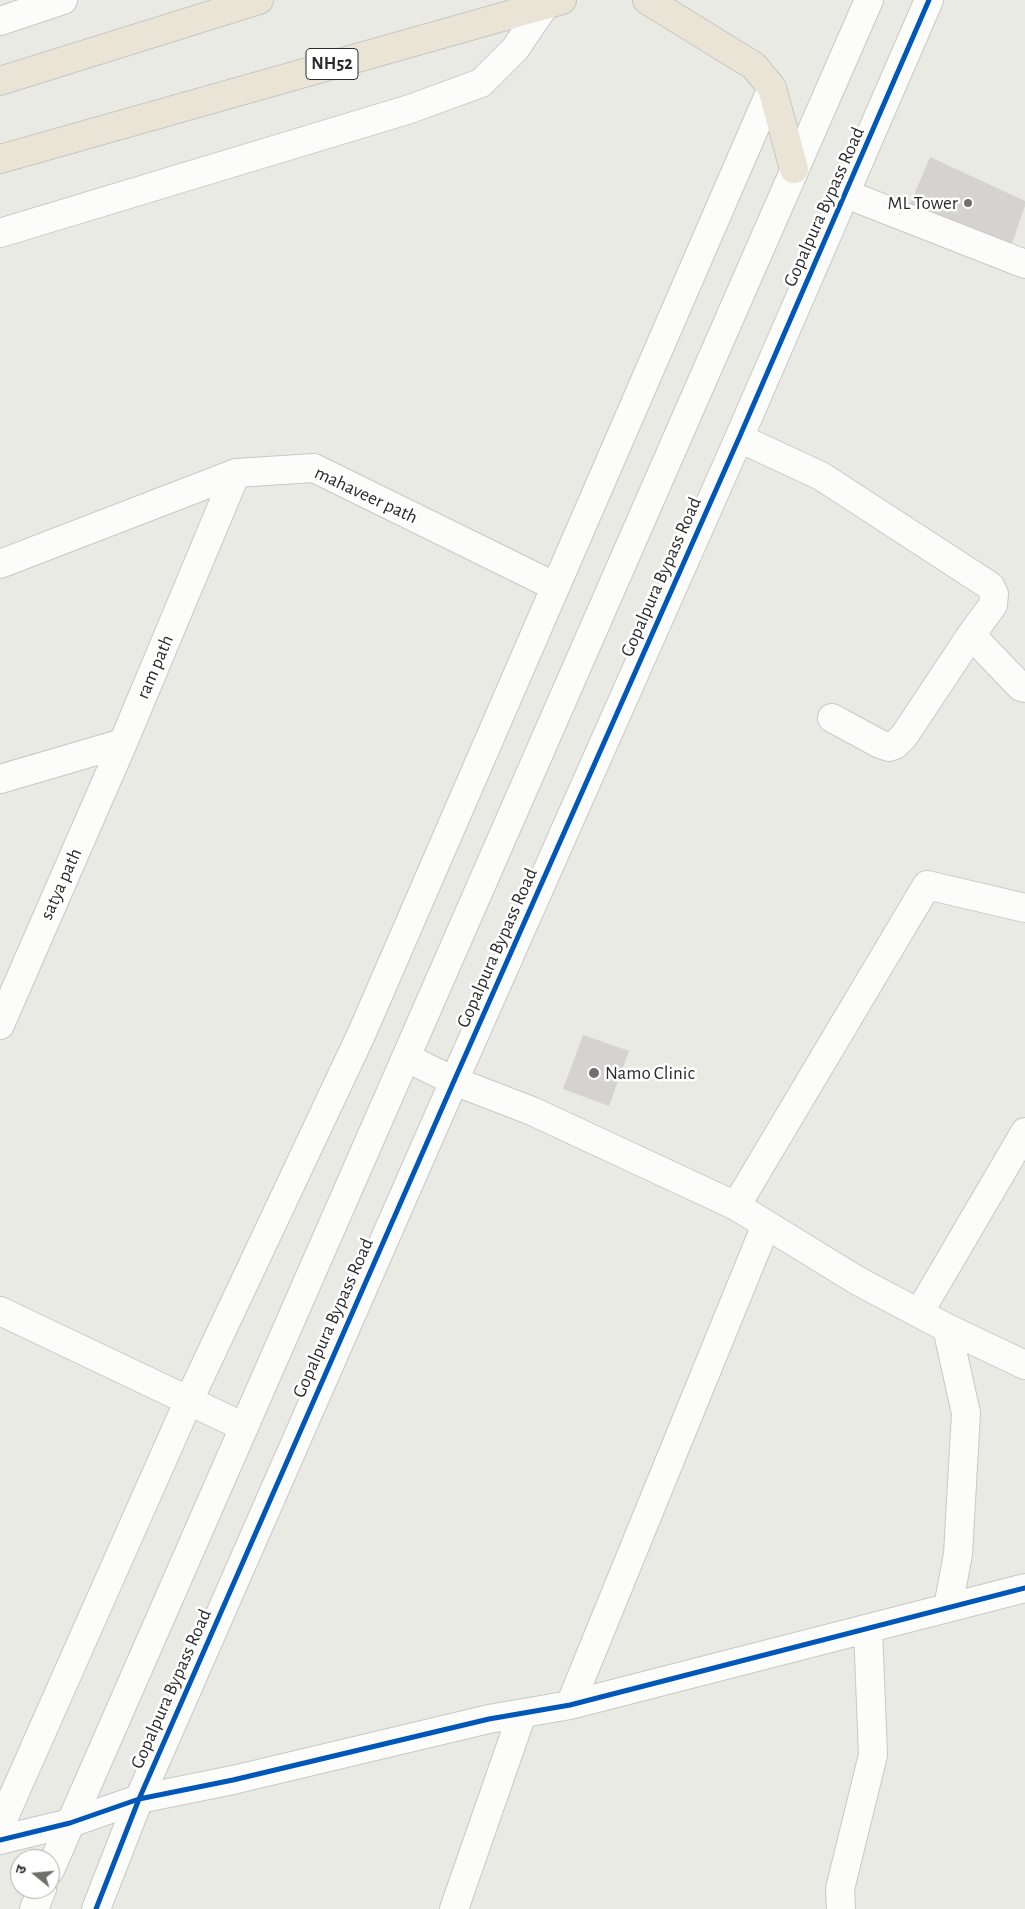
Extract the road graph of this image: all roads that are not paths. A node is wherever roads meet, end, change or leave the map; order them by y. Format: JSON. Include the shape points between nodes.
{"nodes":[{"id":1,"x":64,"y":0,"type":"edge"},
{"id":2,"x":259,"y":0,"type":"edge"},
{"id":3,"x":647,"y":0,"type":"edge"},
{"id":4,"x":869,"y":0,"type":"edge"},
{"id":5,"x":929,"y":0,"type":"edge"},
{"id":6,"x":554,"y":2,"type":"edge"},
{"id":7,"x":0,"y":21,"type":"edge"},
{"id":8,"x":0,"y":81,"type":"edge"},
{"id":9,"x":772,"y":88,"type":"junction"},
{"id":10,"x":0,"y":159,"type":"edge"},
{"id":11,"x":794,"y":169,"type":"junction"},
{"id":12,"x":846,"y":194,"type":"junction"},
{"id":13,"x":0,"y":234,"type":"edge"},
{"id":14,"x":1025,"y":264,"type":"edge"},
{"id":15,"x":739,"y":438,"type":"junction"},
{"id":16,"x":236,"y":473,"type":"junction"},
{"id":17,"x":0,"y":564,"type":"edge"},
{"id":18,"x":554,"y":586,"type":"junction"},
{"id":19,"x":971,"y":635,"type":"junction"},
{"id":20,"x":1025,"y":688,"type":"edge"},
{"id":21,"x":832,"y":718,"type":"dead end"},
{"id":22,"x":123,"y":742,"type":"junction"},
{"id":23,"x":0,"y":779,"type":"edge"},
{"id":24,"x":1025,"y":908,"type":"edge"},
{"id":25,"x":0,"y":1024,"type":"edge"},
{"id":26,"x":407,"y":1058,"type":"junction"},
{"id":27,"x":454,"y":1081,"type":"junction"},
{"id":28,"x":1025,"y":1132,"type":"edge"},
{"id":29,"x":736,"y":1206,"type":"junction"},
{"id":30,"x":766,"y":1225,"type":"junction"},
{"id":31,"x":0,"y":1311,"type":"edge"},
{"id":32,"x":919,"y":1313,"type":"junction"},
{"id":33,"x":947,"y":1328,"type":"junction"},
{"id":34,"x":1025,"y":1365,"type":"edge"},
{"id":35,"x":189,"y":1400,"type":"junction"},
{"id":36,"x":244,"y":1427,"type":"junction"},
{"id":37,"x":1025,"y":1588,"type":"edge"},
{"id":38,"x":948,"y":1607,"type":"junction"},
{"id":39,"x":868,"y":1629,"type":"junction"},
{"id":40,"x":570,"y":1705,"type":"junction"},
{"id":41,"x":522,"y":1714,"type":"junction"},
{"id":42,"x":139,"y":1799,"type":"junction"},
{"id":43,"x":70,"y":1823,"type":"junction"},
{"id":44,"x":0,"y":1826,"type":"edge"},
{"id":45,"x":0,"y":1840,"type":"edge"},
{"id":46,"x":59,"y":1849,"type":"edge"},
{"id":47,"x":458,"y":1908,"type":"edge"},
{"id":48,"x":96,"y":1909,"type":"edge"},
{"id":49,"x":841,"y":1909,"type":"edge"}],
"edges":[{"from":1,"to":7,"type":"street"},
{"from":2,"to":8,"type":"highway"},
{"from":3,"to":9,"type":"highway","via":[[754,66]]},
{"from":4,"to":11,"type":"street","name":"Gopalpura Bypass Road"},
{"from":5,"to":12,"type":"street","name":"Gopalpura Bypass Road"},
{"from":6,"to":10,"type":"highway","number":"NH52"},
{"from":6,"to":13,"type":"street","via":[[481,84],[410,109]]},
{"from":9,"to":11,"type":"highway"},
{"from":9,"to":18,"type":"street"},
{"from":11,"to":26,"type":"street","name":"Gopalpura Bypass Road"},
{"from":12,"to":14,"type":"street"},
{"from":12,"to":15,"type":"street","name":"Gopalpura Bypass Road"},
{"from":15,"to":19,"type":"street","via":[[821,476],[990,586],[994,605]]},
{"from":15,"to":27,"type":"street","name":"Gopalpura Bypass Road"},
{"from":16,"to":17,"type":"street","name":"mahaveer path"},
{"from":16,"to":18,"type":"street","name":"mahaveer path","via":[[314,468]]},
{"from":16,"to":22,"type":"street","name":"ram path"},
{"from":18,"to":35,"type":"street","via":[[361,1035]]},
{"from":19,"to":20,"type":"street"},
{"from":19,"to":21,"type":"street","via":[[895,745],[880,744]]},
{"from":22,"to":23,"type":"street"},
{"from":22,"to":25,"type":"street","name":"satya path"},
{"from":24,"to":29,"type":"street","via":[[927,885]]},
{"from":26,"to":27,"type":"street"},
{"from":26,"to":36,"type":"street","name":"Gopalpura Bypass Road"},
{"from":27,"to":29,"type":"street","via":[[532,1111]]},
{"from":27,"to":42,"type":"street","name":"Gopalpura Bypass Road"},
{"from":28,"to":32,"type":"street"},
{"from":29,"to":30,"type":"street"},
{"from":30,"to":32,"type":"street","via":[[858,1281]]},
{"from":30,"to":40,"type":"street"},
{"from":31,"to":35,"type":"street"},
{"from":32,"to":33,"type":"street"},
{"from":33,"to":34,"type":"street"},
{"from":33,"to":38,"type":"street","via":[[966,1413],[958,1554]]},
{"from":35,"to":36,"type":"street"},
{"from":35,"to":44,"type":"street"},
{"from":36,"to":43,"type":"street","name":"Gopalpura Bypass Road"},
{"from":37,"to":38,"type":"street"},
{"from":38,"to":39,"type":"street"},
{"from":39,"to":40,"type":"street"},
{"from":39,"to":49,"type":"street","via":[[874,1755],[840,1889]]},
{"from":40,"to":41,"type":"street"},
{"from":41,"to":42,"type":"street"},
{"from":41,"to":47,"type":"street"},
{"from":42,"to":43,"type":"street"},
{"from":42,"to":48,"type":"street","name":"Gopalpura Bypass Road"},
{"from":43,"to":45,"type":"street"},
{"from":43,"to":46,"type":"street","name":"Gopalpura Bypass Road"}]}
